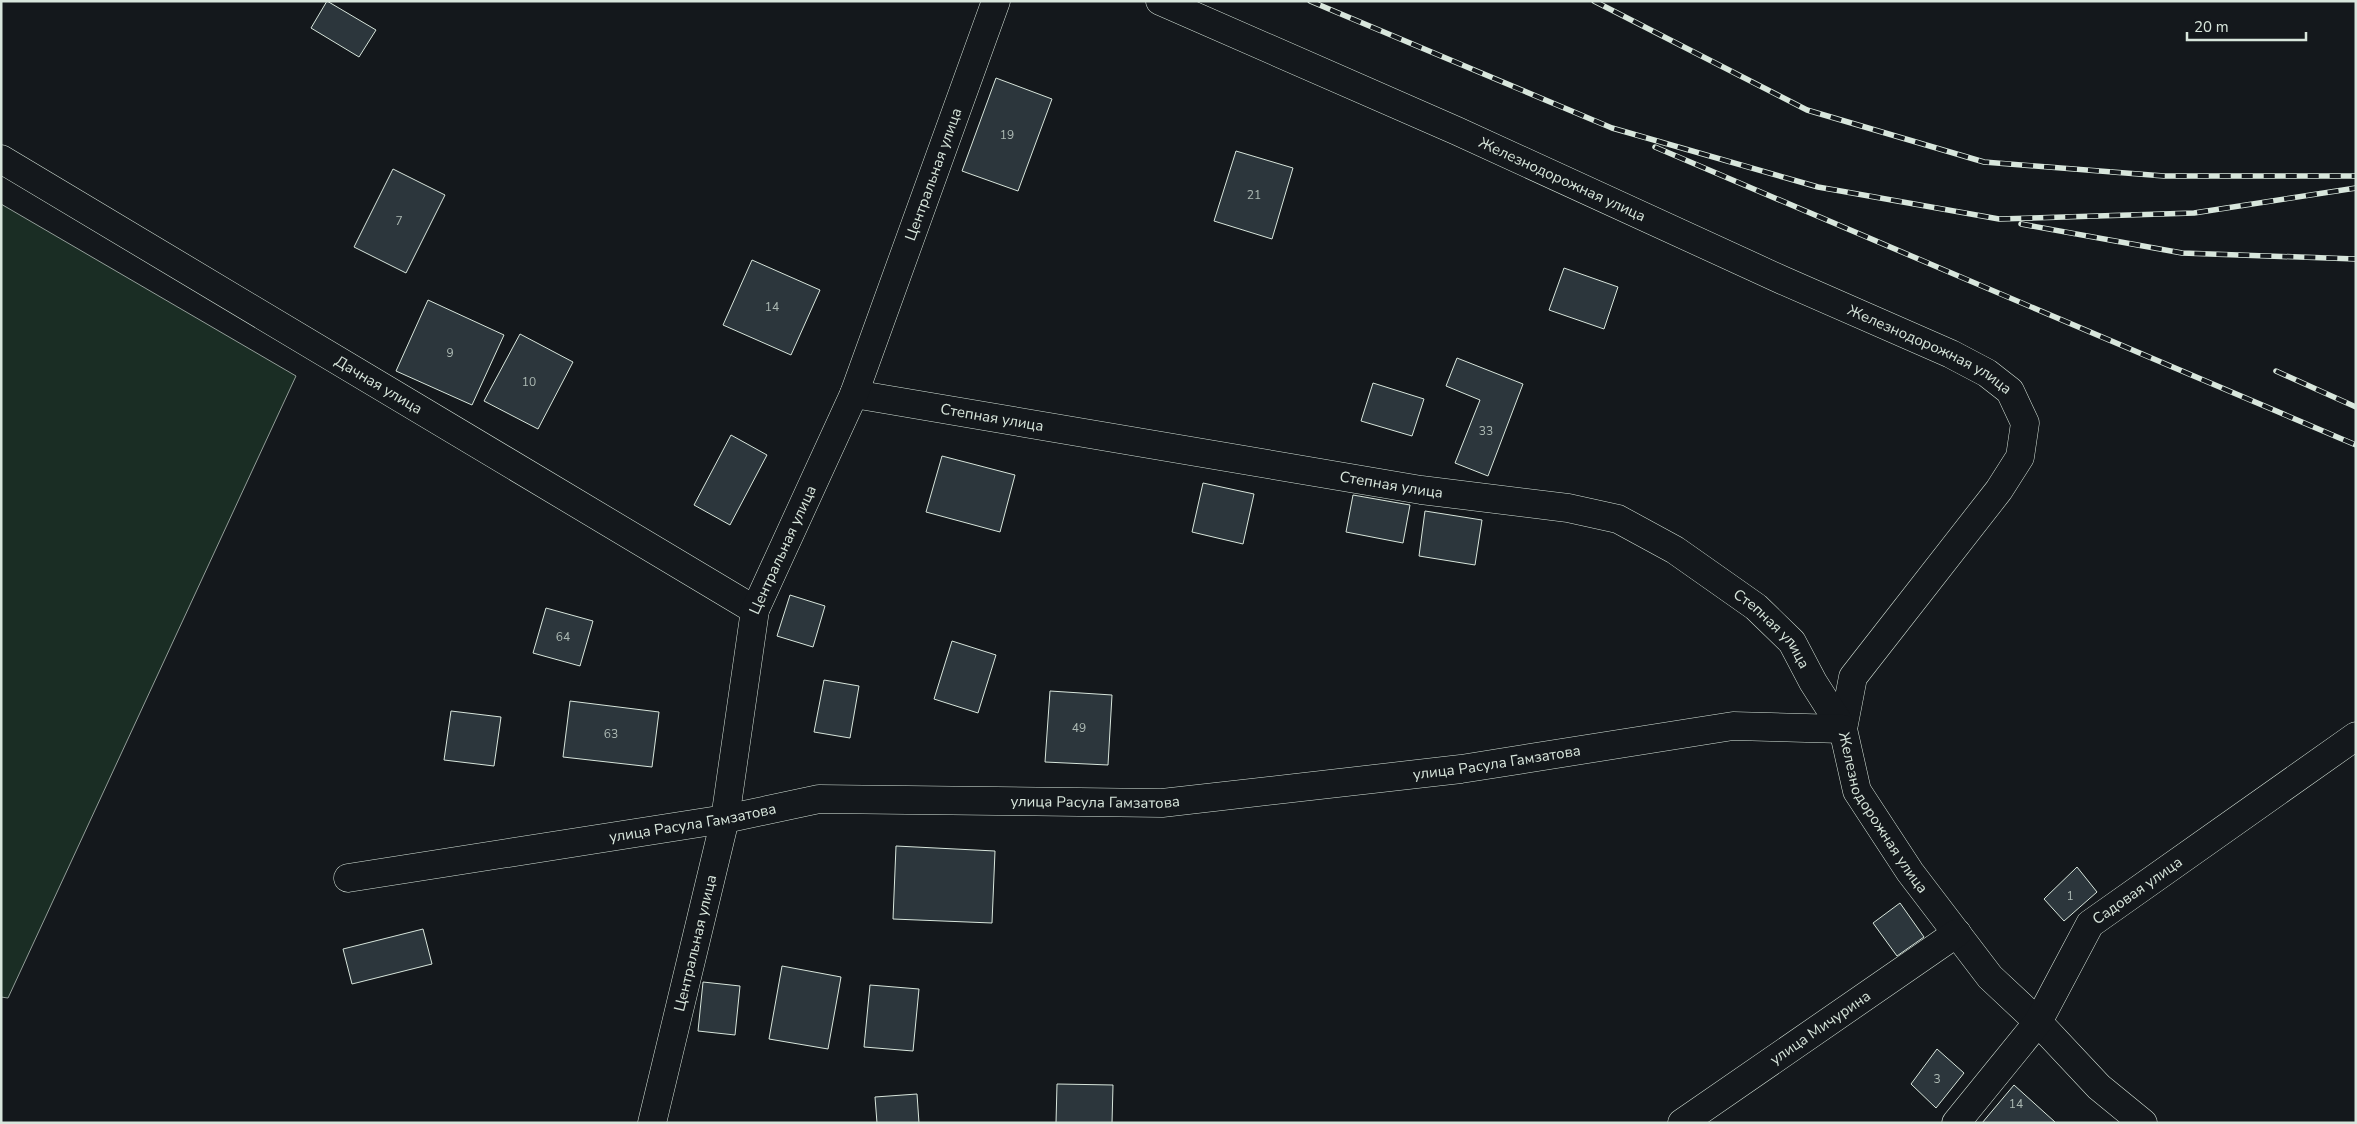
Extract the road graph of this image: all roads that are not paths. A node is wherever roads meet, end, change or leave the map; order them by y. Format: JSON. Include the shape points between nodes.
{"nodes":[{"id":1,"x":996,"y":1,"type":"edge"},
{"id":2,"x":1160,"y":1,"type":"edge"},
{"id":3,"x":1,"y":159,"type":"edge"},
{"id":4,"x":854,"y":394,"type":"junction"},
{"id":5,"x":755,"y":610,"type":"junction"},
{"id":6,"x":1843,"y":729,"type":"junction"},
{"id":7,"x":2356,"y":736,"type":"edge"},
{"id":8,"x":725,"y":819,"type":"junction"},
{"id":9,"x":348,"y":878,"type":"dead end"},
{"id":10,"x":1956,"y":933,"type":"junction"},
{"id":11,"x":2038,"y":1022,"type":"junction"},
{"id":12,"x":652,"y":1123,"type":"edge"},
{"id":13,"x":1682,"y":1123,"type":"edge"},
{"id":14,"x":1956,"y":1123,"type":"edge"},
{"id":15,"x":2143,"y":1123,"type":"edge"}],
"edges":[{"from":1,"to":4,"type":"street","name":"Центральная улица"},
{"from":2,"to":6,"type":"street","name":"Железнодорожная улица","via":[[1952,354],[1987,373],[2010,391],[2025,423],[2020,457],[1999,490],[1853,677]]},
{"from":3,"to":5,"type":"street","name":"Дачная улица"},
{"from":4,"to":5,"type":"street","name":"Центральная улица"},
{"from":4,"to":6,"type":"street","name":"Степная улица","via":[[1421,490],[1568,508],[1618,519],[1674,550],[1756,607],[1792,642]]},
{"from":5,"to":8,"type":"street","name":"Центральная улица"},
{"from":6,"to":8,"type":"street","name":"улица Расула Гамзатова","via":[[1733,726],[1460,769],[1162,803],[819,799]]},
{"from":6,"to":10,"type":"street","name":"Железнодорожная улица","via":[[1857,792],[1910,872]]},
{"from":7,"to":11,"type":"street","name":"Садовая улица","via":[[2090,924]]},
{"from":8,"to":9,"type":"street","name":"улица Расула Гамзатова"},
{"from":8,"to":12,"type":"street","name":"Центральная улица"},
{"from":10,"to":11,"type":"street","name":"Железнодорожная улица","via":[[1990,977]]},
{"from":10,"to":13,"type":"street","name":"улица Мичурина"},
{"from":11,"to":14,"type":"street","name":"Садовая улица"},
{"from":11,"to":15,"type":"street","name":"Железнодорожная улица","via":[[2099,1087]]}]}
